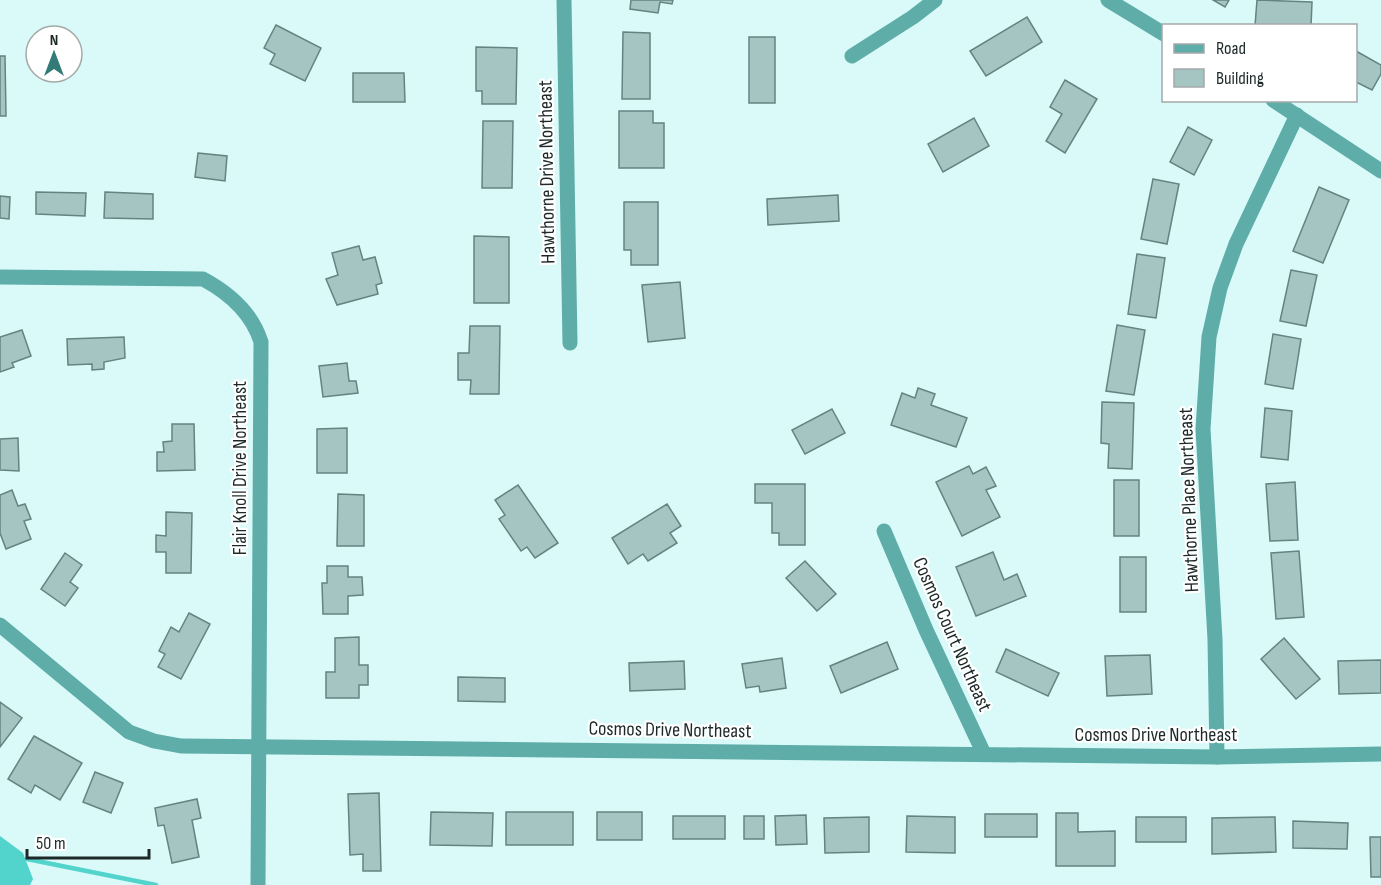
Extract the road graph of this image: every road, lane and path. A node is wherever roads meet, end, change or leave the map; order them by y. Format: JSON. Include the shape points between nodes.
{"nodes":[{"id":1,"x":564,"y":0,"type":"edge"},
{"id":2,"x":935,"y":0,"type":"edge"},
{"id":3,"x":1108,"y":0,"type":"edge"},
{"id":4,"x":1162,"y":33,"type":"edge"},
{"id":5,"x":852,"y":56,"type":"dead end"},
{"id":6,"x":1276,"y":102,"type":"edge"},
{"id":7,"x":1297,"y":115,"type":"junction"},
{"id":8,"x":1381,"y":171,"type":"edge"},
{"id":9,"x":0,"y":277,"type":"edge"},
{"id":10,"x":570,"y":344,"type":"dead end"},
{"id":11,"x":884,"y":531,"type":"dead end"},
{"id":12,"x":0,"y":625,"type":"edge"},
{"id":13,"x":258,"y":745,"type":"junction"},
{"id":14,"x":984,"y":754,"type":"junction"},
{"id":15,"x":1381,"y":754,"type":"edge"},
{"id":16,"x":1217,"y":756,"type":"junction"},
{"id":17,"x":258,"y":885,"type":"edge"}],
"edges":[{"from":1,"to":10,"type":"street","name":"Hawthorne Drive Northeast"},
{"from":2,"to":5,"type":"street"},
{"from":3,"to":4,"type":"street"},
{"from":6,"to":7,"type":"street"},
{"from":7,"to":8,"type":"street"},
{"from":7,"to":16,"type":"street","name":"Hawthorne Place Northeast","via":[[1236,244],[1220,288],[1209,337],[1203,429],[1215,639]]},
{"from":9,"to":13,"type":"street","name":"Flair Knoll Drive Northeast","via":[[202,279],[219,288],[257,327],[261,342]]},
{"from":11,"to":14,"type":"street","name":"Cosmos Court Northeast"},
{"from":12,"to":13,"type":"street","name":"Cosmos Drive Northeast","via":[[129,732],[181,746]]},
{"from":13,"to":14,"type":"street","name":"Cosmos Drive Northeast"},
{"from":13,"to":17,"type":"street","name":"Flair Knoll Drive Northeast"},
{"from":14,"to":16,"type":"street","name":"Cosmos Drive Northeast"},
{"from":15,"to":16,"type":"street","name":"Cosmos Drive Northeast"}]}
